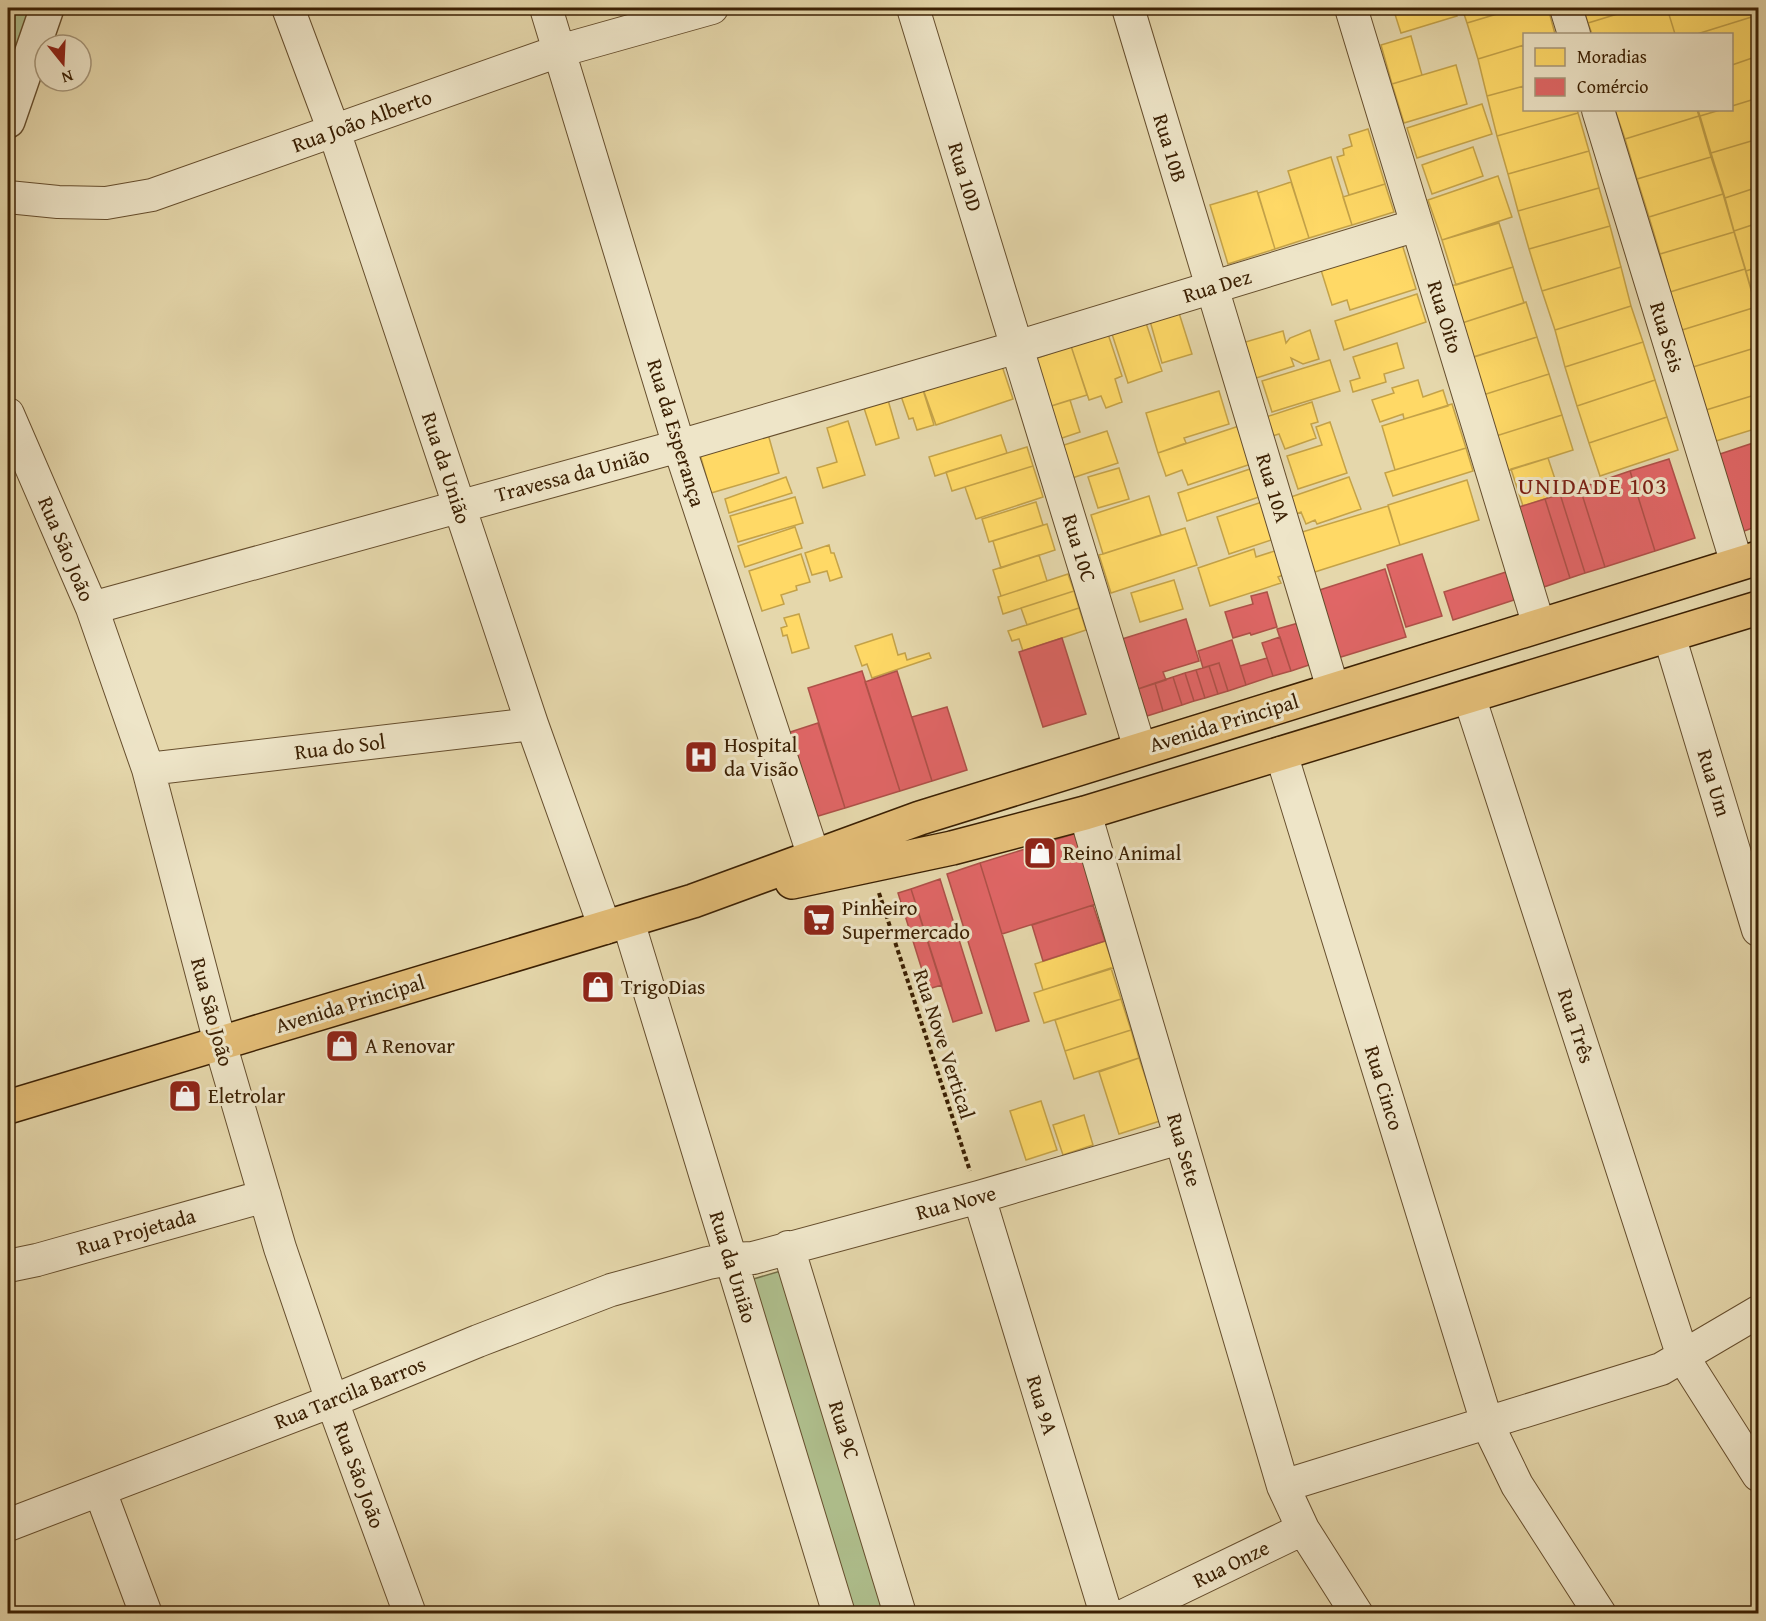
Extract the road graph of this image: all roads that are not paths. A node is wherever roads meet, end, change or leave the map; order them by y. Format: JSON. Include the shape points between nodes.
{"nodes":[{"id":1,"x":47,"y":8,"type":"edge"},
{"id":2,"x":288,"y":8,"type":"edge"},
{"id":3,"x":546,"y":8,"type":"edge"},
{"id":4,"x":712,"y":8,"type":"edge"},
{"id":5,"x":913,"y":8,"type":"edge"},
{"id":6,"x":1128,"y":8,"type":"edge"},
{"id":7,"x":1351,"y":8,"type":"edge"},
{"id":8,"x":1566,"y":8,"type":"edge"},
{"id":9,"x":1574,"y":33,"type":"edge"},
{"id":10,"x":559,"y":51,"type":"junction"},
{"id":11,"x":1598,"y":111,"type":"edge"},
{"id":12,"x":8,"y":121,"type":"edge"},
{"id":13,"x":334,"y":131,"type":"junction"},
{"id":14,"x":8,"y":197,"type":"edge"},
{"id":15,"x":1417,"y":225,"type":"junction"},
{"id":16,"x":1212,"y":288,"type":"junction"},
{"id":17,"x":1017,"y":347,"type":"junction"},
{"id":18,"x":8,"y":414,"type":"edge"},
{"id":19,"x":679,"y":446,"type":"junction"},
{"id":20,"x":458,"y":506,"type":"junction"},
{"id":21,"x":1751,"y":562,"type":"edge"},
{"id":22,"x":92,"y":608,"type":"junction"},
{"id":23,"x":1758,"y":608,"type":"edge"},
{"id":24,"x":1539,"y":626,"type":"junction"},
{"id":25,"x":1669,"y":635,"type":"junction"},
{"id":26,"x":1333,"y":689,"type":"junction"},
{"id":27,"x":1469,"y":696,"type":"junction"},
{"id":28,"x":532,"y":724,"type":"junction"},
{"id":29,"x":1140,"y":749,"type":"junction"},
{"id":30,"x":1281,"y":753,"type":"junction"},
{"id":31,"x":148,"y":769,"type":"junction"},
{"id":32,"x":1084,"y":813,"type":"junction"},
{"id":33,"x":814,"y":857,"type":"junction"},
{"id":34,"x":693,"y":901,"type":"junction"},
{"id":35,"x":616,"y":924,"type":"junction"},
{"id":36,"x":1758,"y":930,"type":"edge"},
{"id":37,"x":220,"y":1043,"type":"junction"},
{"id":38,"x":8,"y":1107,"type":"edge"},
{"id":39,"x":1180,"y":1138,"type":"junction"},
{"id":40,"x":265,"y":1196,"type":"junction"},
{"id":41,"x":979,"y":1197,"type":"junction"},
{"id":42,"x":788,"y":1247,"type":"junction"},
{"id":43,"x":730,"y":1259,"type":"junction"},
{"id":44,"x":8,"y":1266,"type":"edge"},
{"id":45,"x":1758,"y":1312,"type":"edge"},
{"id":46,"x":1683,"y":1357,"type":"junction"},
{"id":47,"x":332,"y":1401,"type":"junction"},
{"id":48,"x":1487,"y":1423,"type":"junction"},
{"id":49,"x":1758,"y":1474,"type":"edge"},
{"id":50,"x":1283,"y":1486,"type":"junction"},
{"id":51,"x":100,"y":1491,"type":"junction"},
{"id":52,"x":8,"y":1525,"type":"edge"},
{"id":53,"x":1303,"y":1529,"type":"junction"},
{"id":54,"x":146,"y":1614,"type":"edge"},
{"id":55,"x":410,"y":1614,"type":"edge"},
{"id":56,"x":839,"y":1614,"type":"edge"},
{"id":57,"x":900,"y":1614,"type":"edge"},
{"id":58,"x":1106,"y":1614,"type":"edge"},
{"id":59,"x":1127,"y":1614,"type":"edge"},
{"id":60,"x":1357,"y":1614,"type":"edge"},
{"id":61,"x":1600,"y":1614,"type":"edge"}],
"edges":[{"from":1,"to":12,"type":"street"},
{"from":2,"to":13,"type":"street","name":"Rua da União"},
{"from":3,"to":10,"type":"street","name":"Rua da Esperança"},
{"from":4,"to":10,"type":"street","name":"Rua João Alberto"},
{"from":5,"to":17,"type":"street","name":"Rua 10D"},
{"from":6,"to":16,"type":"street","name":"Rua 10B"},
{"from":7,"to":15,"type":"street","name":"Rua Oito"},
{"from":8,"to":9,"type":"street"},
{"from":10,"to":13,"type":"street","name":"Rua João Alberto"},
{"from":10,"to":19,"type":"street","name":"Rua da Esperança"},
{"from":11,"to":21,"type":"street","name":"Rua Seis"},
{"from":13,"to":14,"type":"street","name":"Rua João Alberto","via":[[152,195],[106,203]]},
{"from":13,"to":20,"type":"street","name":"Rua da União"},
{"from":15,"to":16,"type":"street","name":"Rua Dez"},
{"from":15,"to":24,"type":"street","name":"Rua Oito"},
{"from":16,"to":17,"type":"street","name":"Rua Dez"},
{"from":16,"to":26,"type":"street","name":"Rua 10A"},
{"from":17,"to":19,"type":"street","name":"Travessa da União"},
{"from":17,"to":29,"type":"street","name":"Rua 10C"},
{"from":18,"to":22,"type":"street","name":"Rua São João"},
{"from":19,"to":20,"type":"street","name":"Travessa da União"},
{"from":19,"to":33,"type":"street","name":"Rua da Esperança"},
{"from":20,"to":22,"type":"street","name":"Travessa da União"},
{"from":20,"to":28,"type":"street","name":"Rua da União"},
{"from":21,"to":24,"type":"main road","name":"Avenida Principal"},
{"from":21,"to":25,"type":"main road","via":[[1749,571],[1671,596],[1663,608]]},
{"from":22,"to":31,"type":"street","name":"Rua São João"},
{"from":23,"to":25,"type":"main road","name":"Avenida Principal"},
{"from":24,"to":26,"type":"main road","name":"Avenida Principal"},
{"from":25,"to":27,"type":"main road","name":"Avenida Principal"},
{"from":25,"to":36,"type":"street","name":"Rua Um"},
{"from":26,"to":29,"type":"main road","name":"Avenida Principal"},
{"from":27,"to":30,"type":"main road","name":"Avenida Principal"},
{"from":27,"to":46,"type":"street","name":"Rua Três"},
{"from":28,"to":31,"type":"street","name":"Rua do Sol"},
{"from":28,"to":35,"type":"street","name":"Rua da União"},
{"from":29,"to":33,"type":"main road","name":"Avenida Principal","via":[[920,818]]},
{"from":30,"to":32,"type":"main road","name":"Avenida Principal"},
{"from":30,"to":48,"type":"street","name":"Rua Cinco"},
{"from":31,"to":37,"type":"street","name":"Rua São João"},
{"from":32,"to":34,"type":"main road","name":"Avenida Principal","via":[[870,867]]},
{"from":32,"to":39,"type":"street","name":"Rua Sete"},
{"from":33,"to":34,"type":"main road","name":"Avenida Principal"},
{"from":34,"to":35,"type":"main road","name":"Avenida Principal"},
{"from":35,"to":37,"type":"main road","name":"Avenida Principal"},
{"from":35,"to":43,"type":"street","name":"Rua da União"},
{"from":37,"to":38,"type":"main road","name":"Avenida Principal"},
{"from":37,"to":40,"type":"street","name":"Rua São João"},
{"from":39,"to":41,"type":"street","name":"Rua Nove"},
{"from":39,"to":50,"type":"street","name":"Rua Sete"},
{"from":40,"to":44,"type":"street","name":"Rua Projetada"},
{"from":40,"to":47,"type":"street","name":"Rua São João"},
{"from":41,"to":42,"type":"street","name":"Rua Nove"},
{"from":41,"to":58,"type":"street","name":"Rua 9A"},
{"from":42,"to":43,"type":"street","name":"Rua Nove","via":[[753,1258]]},
{"from":42,"to":57,"type":"street","name":"Rua 9C"},
{"from":43,"to":47,"type":"street","name":"Rua Tarcila Barros","via":[[611,1290]]},
{"from":43,"to":56,"type":"street","name":"Rua da União"},
{"from":45,"to":46,"type":"street"},
{"from":46,"to":48,"type":"street","via":[[1661,1369]]},
{"from":46,"to":49,"type":"street","name":"Rua Três"},
{"from":47,"to":51,"type":"street","name":"Rua Tarcila Barros"},
{"from":47,"to":55,"type":"street","name":"Rua São João"},
{"from":48,"to":50,"type":"street"},
{"from":48,"to":61,"type":"street","name":"Rua Cinco","via":[[1517,1485]]},
{"from":50,"to":53,"type":"street","name":"Rua Sete"},
{"from":51,"to":52,"type":"street","name":"Rua Tarcila Barros"},
{"from":51,"to":54,"type":"street"},
{"from":53,"to":59,"type":"street","name":"Rua Onze"},
{"from":53,"to":60,"type":"street","name":"Rua Sete"}]}
